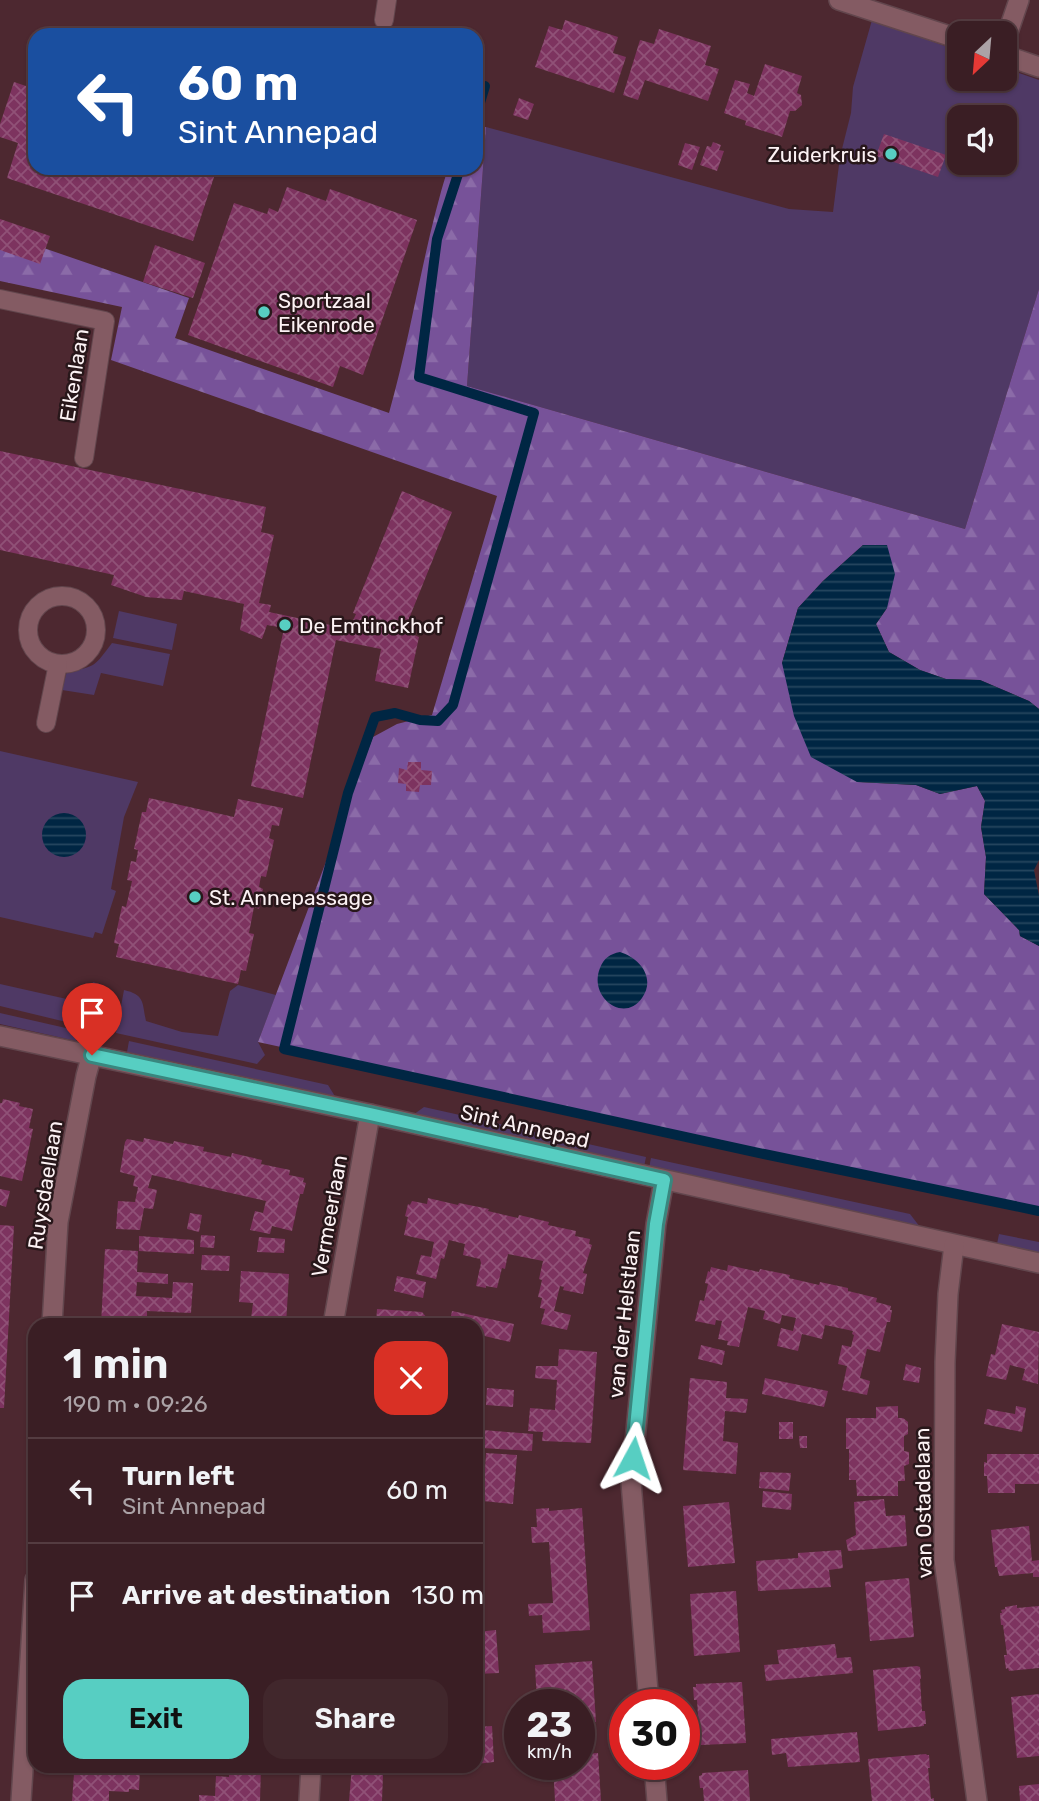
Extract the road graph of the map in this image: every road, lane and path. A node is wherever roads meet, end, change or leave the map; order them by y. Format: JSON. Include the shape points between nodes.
{"nodes":[{"id":1,"x":387,"y":0,"type":"edge"},
{"id":2,"x":839,"y":0,"type":"edge"},
{"id":3,"x":1019,"y":0,"type":"edge"},
{"id":4,"x":384,"y":20,"type":"dead end"},
{"id":5,"x":1012,"y":21,"type":"edge"},
{"id":6,"x":947,"y":35,"type":"edge"},
{"id":7,"x":1017,"y":59,"type":"edge"},
{"id":8,"x":1039,"y":66,"type":"edge"},
{"id":9,"x":0,"y":299,"type":"edge"},
{"id":10,"x":84,"y":458,"type":"dead end"},
{"id":11,"x":58,"y":664,"type":"dead end"},
{"id":12,"x":46,"y":723,"type":"dead end"},
{"id":13,"x":0,"y":1036,"type":"edge"},
{"id":14,"x":92,"y":1055,"type":"junction"},
{"id":15,"x":370,"y":1114,"type":"junction"},
{"id":16,"x":664,"y":1180,"type":"junction"},
{"id":17,"x":954,"y":1245,"type":"junction"},
{"id":18,"x":1039,"y":1263,"type":"edge"},
{"id":19,"x":52,"y":1318,"type":"edge"},
{"id":20,"x":334,"y":1318,"type":"edge"},
{"id":21,"x":648,"y":1689,"type":"edge"},
{"id":22,"x":28,"y":1690,"type":"edge"},
{"id":23,"x":311,"y":1773,"type":"edge"},
{"id":24,"x":655,"y":1780,"type":"edge"},
{"id":25,"x":21,"y":1801,"type":"edge"},
{"id":26,"x":309,"y":1801,"type":"edge"},
{"id":27,"x":657,"y":1801,"type":"edge"},
{"id":28,"x":977,"y":1801,"type":"edge"}],
"edges":[{"from":1,"to":4,"type":"lane"},
{"from":2,"to":6,"type":"street"},
{"from":3,"to":5,"type":"street"},
{"from":7,"to":8,"type":"street"},
{"from":9,"to":10,"type":"lane","name":"Eikenlaan","via":[[105,321]]},
{"from":11,"to":12,"type":"lane"},
{"from":13,"to":14,"type":"street","name":"Sint Annepad"},
{"from":14,"to":15,"type":"street","name":"Sint Annepad"},
{"from":14,"to":19,"type":"street","name":"Ruysdaellaan","via":[[58,1222]]},
{"from":15,"to":16,"type":"street","name":"Sint Annepad"},
{"from":15,"to":20,"type":"street","name":"Vermeerlaan"},
{"from":16,"to":17,"type":"street","name":"Sint Annepad"},
{"from":16,"to":21,"type":"street","name":"van der Helstlaan","via":[[631,1482]]},
{"from":17,"to":18,"type":"street","name":"Sint Annepad"},
{"from":17,"to":28,"type":"street","name":"van Ostadelaan","via":[[944,1362],[944,1560]]},
{"from":22,"to":25,"type":"street"},
{"from":23,"to":26,"type":"street"},
{"from":24,"to":27,"type":"street"}]}
